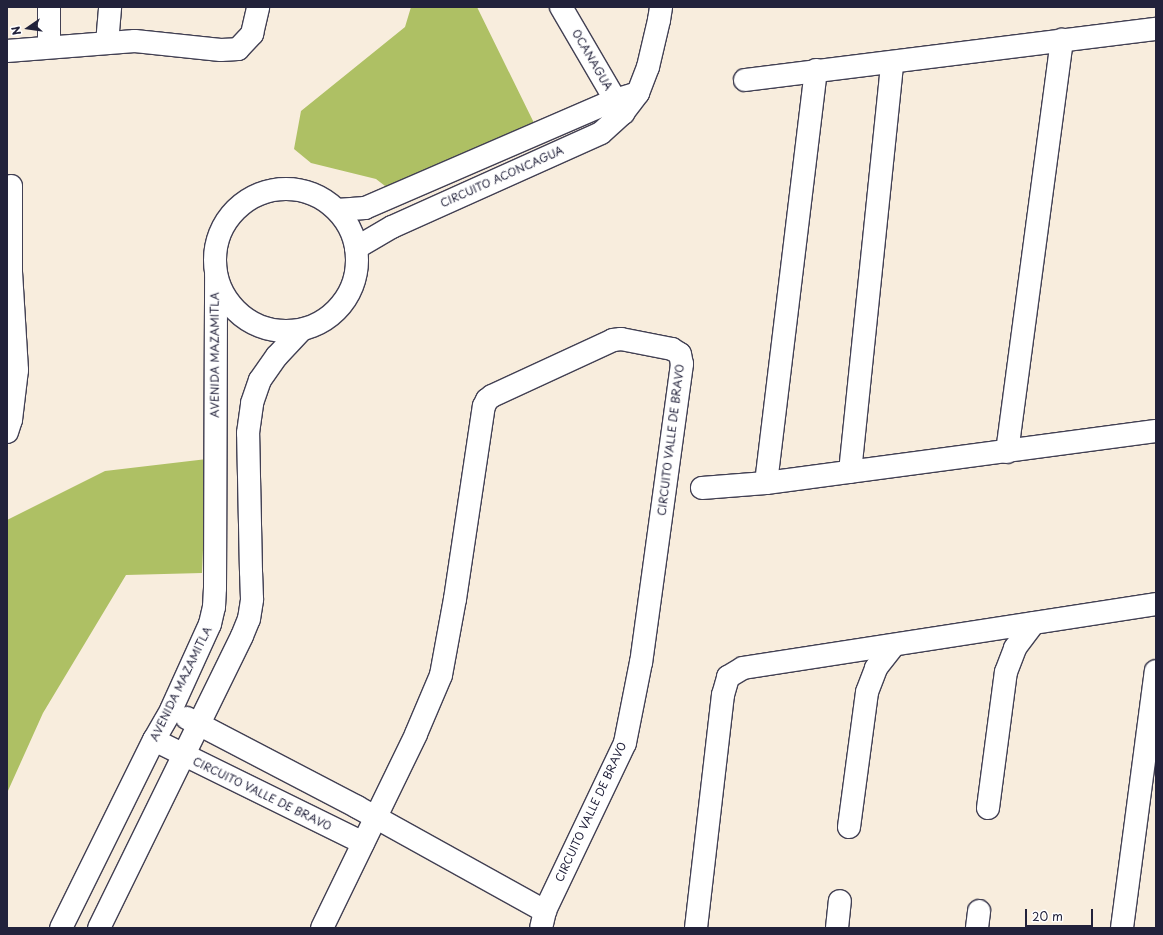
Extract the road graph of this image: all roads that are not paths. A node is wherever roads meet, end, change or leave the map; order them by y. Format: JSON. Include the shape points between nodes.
{"nodes":[{"id":1,"x":49,"y":7,"type":"edge"},
{"id":2,"x":110,"y":7,"type":"edge"},
{"id":3,"x":258,"y":7,"type":"edge"},
{"id":4,"x":561,"y":7,"type":"edge"},
{"id":5,"x":661,"y":7,"type":"edge"},
{"id":6,"x":1156,"y":29,"type":"edge"},
{"id":7,"x":1062,"y":40,"type":"junction"},
{"id":8,"x":107,"y":43,"type":"junction"},
{"id":9,"x":49,"y":47,"type":"junction"},
{"id":10,"x":7,"y":51,"type":"edge"},
{"id":11,"x":892,"y":63,"type":"junction"},
{"id":12,"x":816,"y":70,"type":"junction"},
{"id":13,"x":745,"y":80,"type":"dead end"},
{"id":14,"x":619,"y":107,"type":"junction"},
{"id":15,"x":488,"y":154,"type":"junction"},
{"id":16,"x":499,"y":178,"type":"junction"},
{"id":17,"x":11,"y":186,"type":"dead end"},
{"id":18,"x":337,"y":210,"type":"junction"},
{"id":19,"x":356,"y":248,"type":"junction"},
{"id":20,"x":9,"y":272,"type":"edge"},
{"id":21,"x":216,"y":275,"type":"junction"},
{"id":22,"x":301,"y":330,"type":"junction"},
{"id":23,"x":1156,"y":431,"type":"edge"},
{"id":24,"x":7,"y":432,"type":"edge"},
{"id":25,"x":1007,"y":452,"type":"junction"},
{"id":26,"x":215,"y":469,"type":"junction"},
{"id":27,"x":249,"y":470,"type":"junction"},
{"id":28,"x":850,"y":472,"type":"junction"},
{"id":29,"x":766,"y":484,"type":"junction"},
{"id":30,"x":702,"y":488,"type":"dead end"},
{"id":31,"x":1156,"y":604,"type":"edge"},
{"id":32,"x":1034,"y":623,"type":"junction"},
{"id":33,"x":894,"y":644,"type":"junction"},
{"id":34,"x":1156,"y":671,"type":"edge"},
{"id":35,"x":170,"y":710,"type":"junction"},
{"id":36,"x":199,"y":724,"type":"junction"},
{"id":37,"x":154,"y":740,"type":"junction"},
{"id":38,"x":184,"y":756,"type":"junction"},
{"id":39,"x":988,"y":808,"type":"dead end"},
{"id":40,"x":376,"y":818,"type":"junction"},
{"id":41,"x":849,"y":827,"type":"dead end"},
{"id":42,"x":363,"y":843,"type":"junction"},
{"id":43,"x":840,"y":902,"type":"dead end"},
{"id":44,"x":543,"y":919,"type":"edge"},
{"id":45,"x":62,"y":928,"type":"edge"},
{"id":46,"x":99,"y":928,"type":"edge"},
{"id":47,"x":322,"y":928,"type":"edge"},
{"id":48,"x":696,"y":928,"type":"edge"},
{"id":49,"x":837,"y":928,"type":"edge"},
{"id":50,"x":1122,"y":928,"type":"edge"}],
"edges":[{"from":1,"to":9,"type":"street"},
{"from":2,"to":8,"type":"street"},
{"from":3,"to":8,"type":"street","via":[[252,34],[238,48],[221,50],[135,41]]},
{"from":4,"to":14,"type":"street","name":"OCANAGUA"},
{"from":5,"to":14,"type":"street","name":"CIRCUITO ACONCAGUA","via":[[648,67],[638,93]]},
{"from":6,"to":7,"type":"street"},
{"from":7,"to":11,"type":"street"},
{"from":7,"to":25,"type":"street"},
{"from":8,"to":9,"type":"street"},
{"from":9,"to":10,"type":"street"},
{"from":11,"to":12,"type":"street"},
{"from":11,"to":28,"type":"street"},
{"from":12,"to":13,"type":"street"},
{"from":12,"to":29,"type":"street"},
{"from":14,"to":15,"type":"street"},
{"from":14,"to":16,"type":"street","name":"CIRCUITO ACONCAGUA","via":[[601,133]]},
{"from":15,"to":16,"type":"street"},
{"from":15,"to":18,"type":"street","via":[[365,208]]},
{"from":16,"to":19,"type":"street","name":"CIRCUITO ACONCAGUA","via":[[392,227]]},
{"from":17,"to":20,"type":"street"},
{"from":18,"to":19,"type":"street","via":[[349,228]]},
{"from":18,"to":21,"type":"street","via":[[309,192],[293,189],[276,189],[260,193],[245,201],[232,212],[223,226],[214,258]]},
{"from":19,"to":22,"type":"street","via":[[357,263],[349,293],[329,317]]},
{"from":20,"to":24,"type":"street","via":[[17,370],[11,420]]},
{"from":21,"to":22,"type":"street","via":[[221,290],[230,304],[250,321],[270,330]]},
{"from":21,"to":26,"type":"street","name":"AVENIDA MAZAMITLA"},
{"from":22,"to":27,"type":"street","via":[[277,356],[260,380],[252,403],[248,433]]},
{"from":23,"to":25,"type":"street"},
{"from":25,"to":28,"type":"street"},
{"from":26,"to":27,"type":"street"},
{"from":26,"to":35,"type":"street","name":"AVENIDA MAZAMITLA","via":[[214,607],[210,624]]},
{"from":27,"to":36,"type":"street","via":[[252,599],[249,619]]},
{"from":28,"to":29,"type":"street"},
{"from":29,"to":30,"type":"street"},
{"from":31,"to":32,"type":"street"},
{"from":32,"to":33,"type":"street"},
{"from":32,"to":39,"type":"street","via":[[1015,648],[1006,672]]},
{"from":33,"to":41,"type":"street","via":[[876,668],[867,692]]},
{"from":33,"to":48,"type":"street","via":[[743,668],[728,677],[723,695]]},
{"from":34,"to":50,"type":"street"},
{"from":35,"to":36,"type":"street","name":"CIRCUITO VALLE DE BRAVO"},
{"from":35,"to":37,"type":"street","name":"AVENIDA MAZAMITLA"},
{"from":36,"to":38,"type":"street"},
{"from":36,"to":40,"type":"street","name":"CIRCUITO VALLE DE BRAVO"},
{"from":37,"to":38,"type":"street","name":"CIRCUITO VALLE DE BRAVO"},
{"from":37,"to":45,"type":"street","name":"AVENIDA MAZAMITLA"},
{"from":38,"to":42,"type":"street","name":"CIRCUITO VALLE DE BRAVO"},
{"from":38,"to":46,"type":"street"},
{"from":40,"to":42,"type":"street","name":"CIRCUITO VALLE DE BRAVO"},
{"from":40,"to":44,"type":"street","name":"CIRCUITO VALLE DE BRAVO"},
{"from":40,"to":44,"type":"street","name":"CIRCUITO VALLE DE BRAVO","via":[[441,675],[487,400],[617,338],[672,349],[680,354],[682,364],[641,662],[625,743]]},
{"from":42,"to":47,"type":"street","name":"CIRCUITO VALLE DE BRAVO"},
{"from":43,"to":49,"type":"street"}]}
